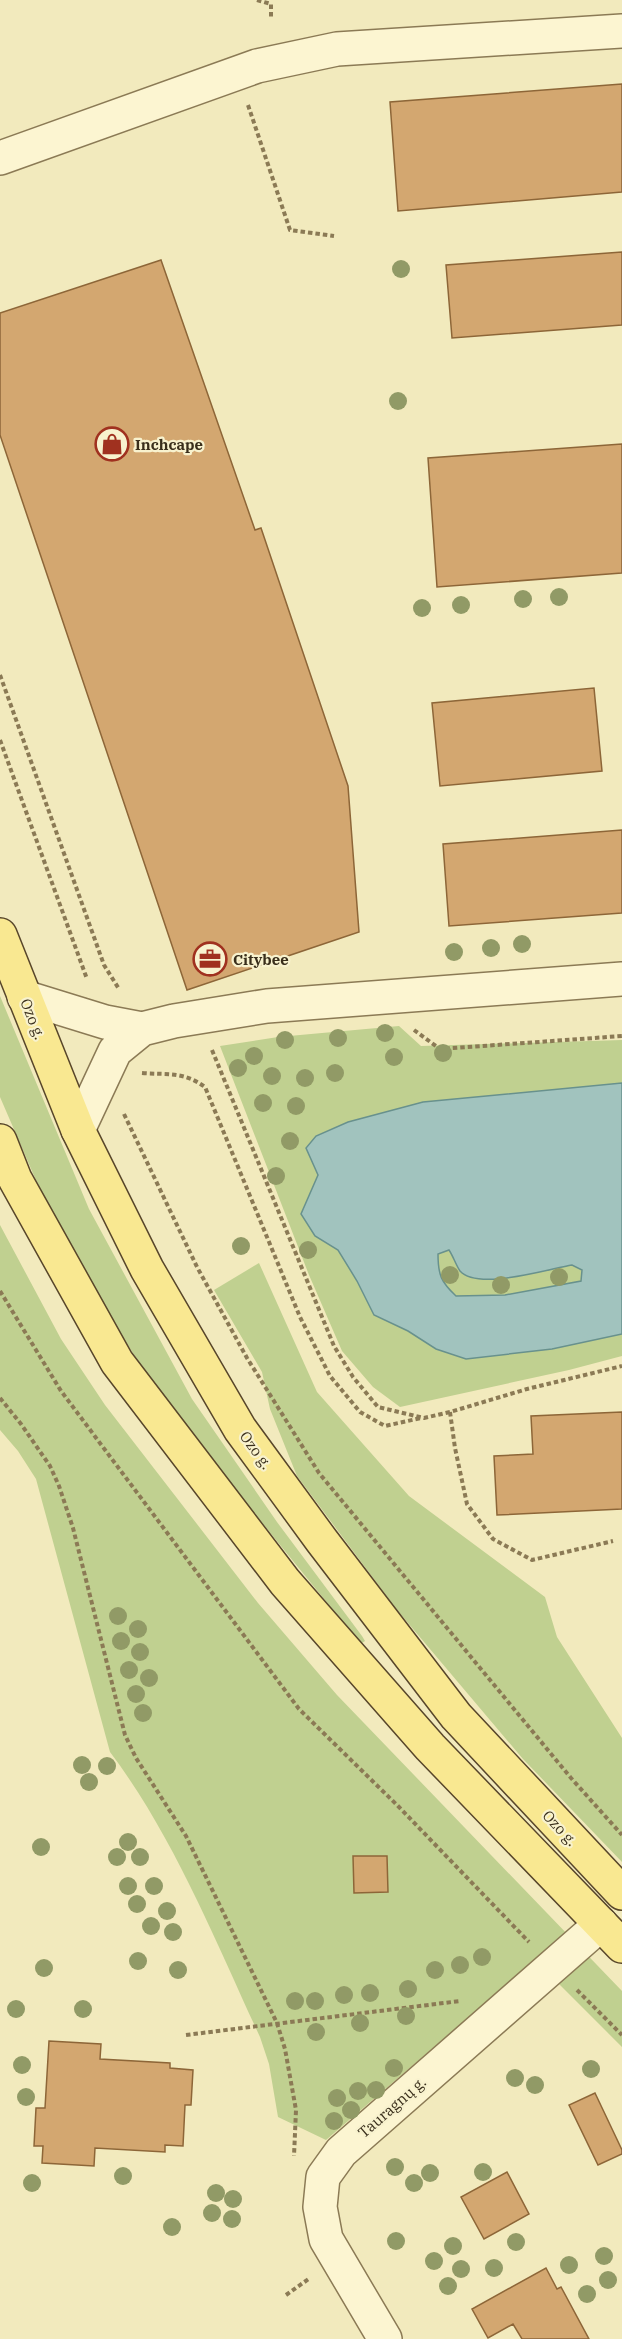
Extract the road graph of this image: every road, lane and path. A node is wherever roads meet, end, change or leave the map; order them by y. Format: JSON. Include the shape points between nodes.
{"nodes":[{"id":1,"x":257,"y":0,"type":"edge"},
{"id":2,"x":271,"y":17,"type":"dead end"},
{"id":3,"x":622,"y":31,"type":"edge"},
{"id":4,"x":255,"y":128,"type":"dead end"},
{"id":5,"x":0,"y":158,"type":"edge"},
{"id":6,"x":334,"y":237,"type":"dead end"},
{"id":7,"x":0,"y":675,"type":"edge"},
{"id":8,"x":0,"y":740,"type":"edge"},
{"id":9,"x":0,"y":935,"type":"edge"},
{"id":10,"x":622,"y":979,"type":"edge"},
{"id":11,"x":24,"y":997,"type":"junction"},
{"id":12,"x":105,"y":1022,"type":"junction"},
{"id":13,"x":410,"y":1026,"type":"dead end"},
{"id":14,"x":142,"y":1029,"type":"junction"},
{"id":15,"x":622,"y":1036,"type":"edge"},
{"id":16,"x":205,"y":1046,"type":"dead end"},
{"id":17,"x":135,"y":1073,"type":"dead end"},
{"id":18,"x":119,"y":1104,"type":"dead end"},
{"id":19,"x":78,"y":1130,"type":"junction"},
{"id":20,"x":0,"y":1141,"type":"edge"},
{"id":21,"x":0,"y":1291,"type":"edge"},
{"id":22,"x":622,"y":1366,"type":"edge"},
{"id":23,"x":0,"y":1398,"type":"edge"},
{"id":24,"x":450,"y":1412,"type":"junction"},
{"id":25,"x":424,"y":1418,"type":"junction"},
{"id":26,"x":613,"y":1541,"type":"dead end"},
{"id":27,"x":622,"y":1835,"type":"edge"},
{"id":28,"x":622,"y":1893,"type":"edge"},
{"id":29,"x":611,"y":1935,"type":"edge"},
{"id":30,"x":553,"y":1966,"type":"junction"},
{"id":31,"x":465,"y":2000,"type":"dead end"},
{"id":32,"x":276,"y":2023,"type":"junction"},
{"id":33,"x":622,"y":2035,"type":"edge"},
{"id":34,"x":186,"y":2036,"type":"dead end"},
{"id":35,"x":293,"y":2163,"type":"dead end"},
{"id":36,"x":385,"y":2339,"type":"edge"}],
"edges":[{"from":1,"to":2,"type":"path","via":[[271,4]]},
{"from":3,"to":5,"type":"street","via":[[337,49],[256,66]]},
{"from":4,"to":6,"type":"path","via":[[290,230]]},
{"from":7,"to":14,"type":"path","via":[[104,965]]},
{"from":8,"to":12,"type":"path"},
{"from":9,"to":11,"type":"main road","name":"Ozo g."},
{"from":10,"to":14,"type":"street","via":[[267,1006]]},
{"from":11,"to":12,"type":"street"},
{"from":11,"to":19,"type":"main road","name":"Ozo g."},
{"from":12,"to":14,"type":"street"},
{"from":13,"to":15,"type":"path","via":[[440,1049]]},
{"from":14,"to":19,"type":"street","via":[[115,1050]]},
{"from":16,"to":25,"type":"path","via":[[212,1049],[334,1346],[378,1407]]},
{"from":17,"to":25,"type":"path","via":[[180,1074],[205,1087],[300,1317],[330,1376],[360,1412],[385,1426]]},
{"from":18,"to":27,"type":"path","via":[[197,1267],[247,1358],[319,1473]]},
{"from":19,"to":28,"type":"main road","name":"Ozo g.","via":[[147,1269],[240,1429],[456,1716]]},
{"from":20,"to":29,"type":"main road","via":[[15,1179],[117,1362],[285,1582],[430,1748]]},
{"from":21,"to":30,"type":"path","via":[[61,1391],[299,1709]]},
{"from":22,"to":24,"type":"path"},
{"from":23,"to":32,"type":"path","via":[[50,1466],[59,1486],[124,1735],[186,1836]]},
{"from":24,"to":25,"type":"path"},
{"from":24,"to":26,"type":"path","via":[[467,1504],[493,1539],[532,1560]]},
{"from":29,"to":30,"type":"street","name":"Tauragnų g."},
{"from":30,"to":33,"type":"path"},
{"from":30,"to":36,"type":"street","name":"Tauragnų g.","via":[[341,2152],[323,2177],[320,2207],[326,2239]]},
{"from":31,"to":32,"type":"path"},
{"from":32,"to":34,"type":"path"},
{"from":32,"to":35,"type":"path","via":[[296,2110]]}]}
